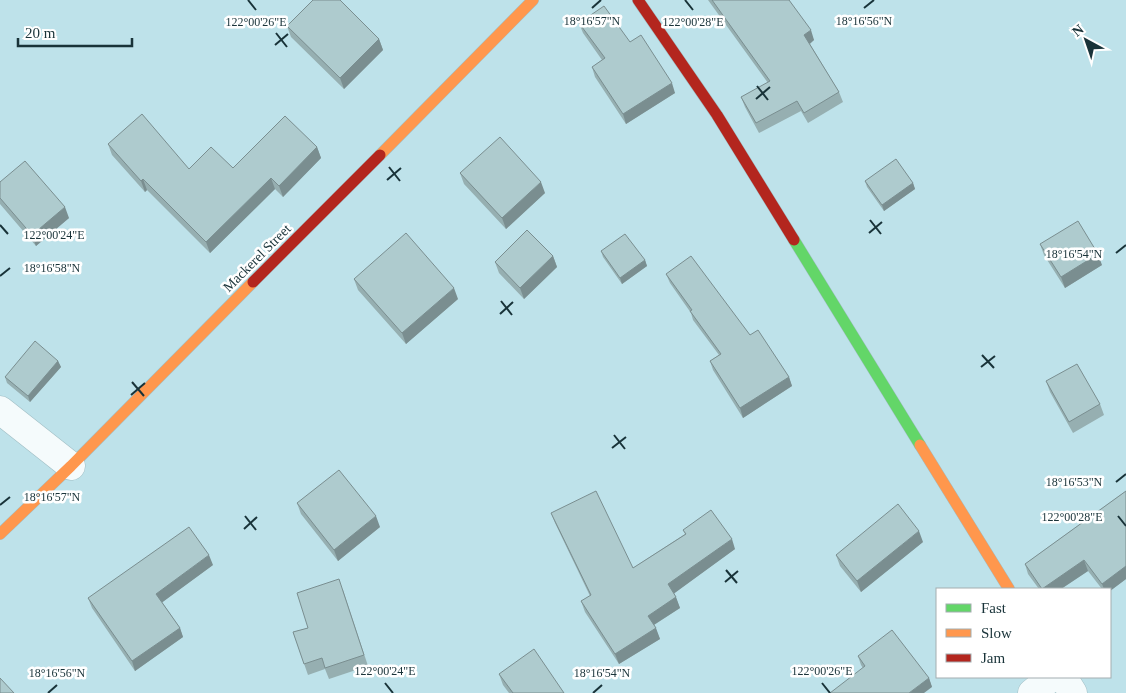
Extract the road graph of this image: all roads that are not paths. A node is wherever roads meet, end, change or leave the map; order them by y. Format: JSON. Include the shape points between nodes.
{"nodes":[{"id":1,"x":533,"y":0,"type":"edge"},
{"id":2,"x":638,"y":0,"type":"edge"},
{"id":3,"x":0,"y":410,"type":"edge"},
{"id":4,"x":71,"y":466,"type":"junction"},
{"id":5,"x":0,"y":534,"type":"edge"},
{"id":6,"x":1008,"y":588,"type":"edge"},
{"id":7,"x":1051,"y":678,"type":"edge"},
{"id":8,"x":1064,"y":678,"type":"edge"},
{"id":9,"x":1032,"y":693,"type":"edge"},
{"id":10,"x":1073,"y":693,"type":"edge"}],
"edges":[{"from":1,"to":4,"type":"street","name":"Mackerel Street"},
{"from":2,"to":6,"type":"street","via":[[717,115]]},
{"from":3,"to":4,"type":"street"},
{"from":4,"to":5,"type":"street","name":"Mackerel Street"},
{"from":7,"to":9,"type":"street"},
{"from":8,"to":10,"type":"street"}]}
